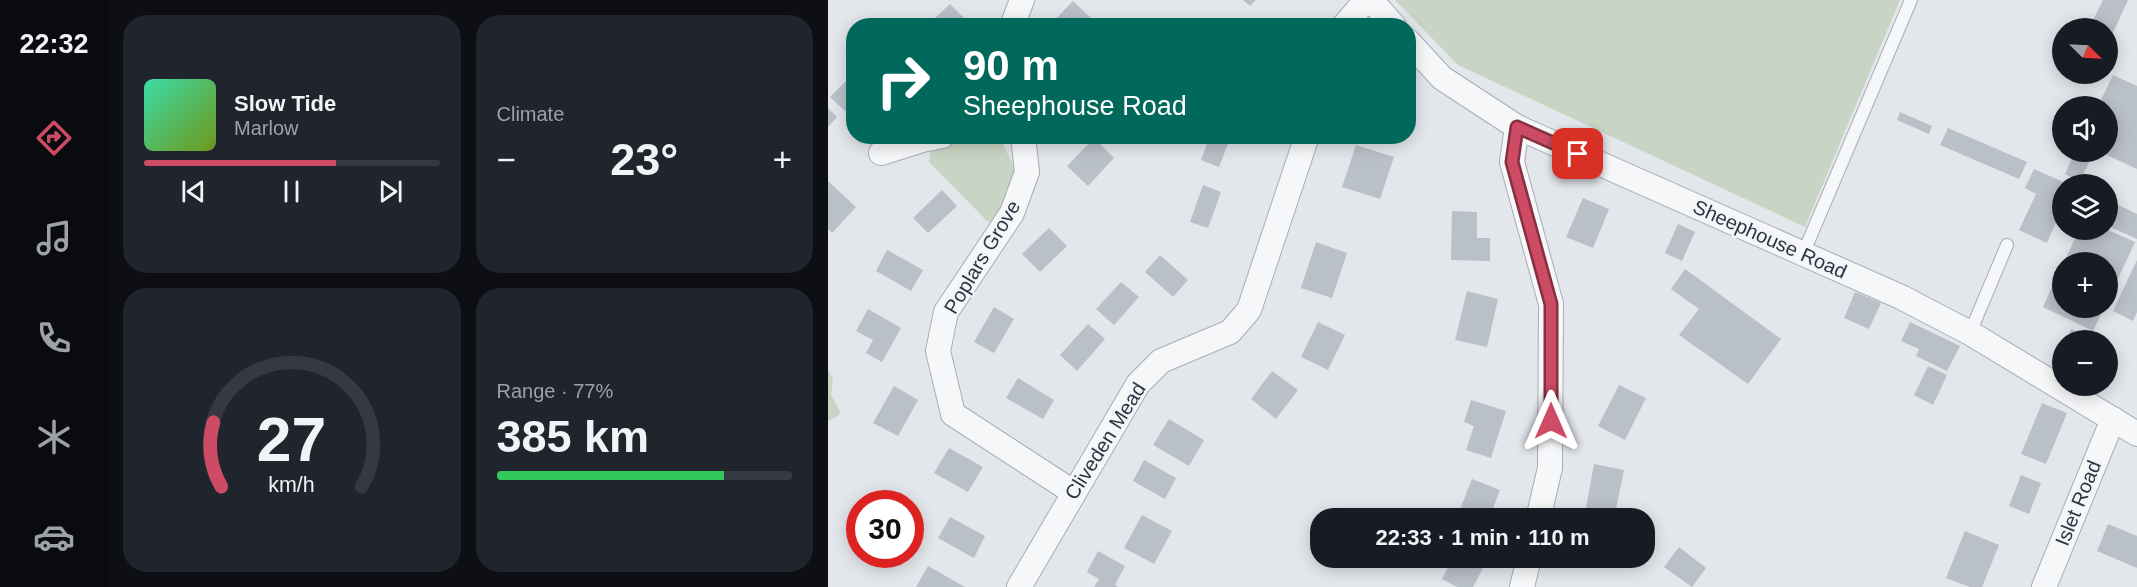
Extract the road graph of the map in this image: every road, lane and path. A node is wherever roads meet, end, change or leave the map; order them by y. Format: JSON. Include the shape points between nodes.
{"nodes":[{"id":1,"x":1022,"y":0,"type":"edge"},
{"id":2,"x":1366,"y":0,"type":"edge"},
{"id":3,"x":1371,"y":0,"type":"edge"},
{"id":4,"x":1911,"y":0,"type":"edge"},
{"id":5,"x":1015,"y":18,"type":"edge"},
{"id":6,"x":1351,"y":18,"type":"edge"},
{"id":7,"x":1387,"y":18,"type":"edge"},
{"id":8,"x":1416,"y":50,"type":"edge"},
{"id":9,"x":1517,"y":127,"type":"junction"},
{"id":10,"x":909,"y":144,"type":"edge"},
{"id":11,"x":1024,"y":144,"type":"edge"},
{"id":12,"x":1304,"y":144,"type":"edge"},
{"id":13,"x":881,"y":153,"type":"dead end"},
{"id":14,"x":2007,"y":245,"type":"dead end"},
{"id":15,"x":1803,"y":254,"type":"junction"},
{"id":16,"x":1970,"y":333,"type":"junction"},
{"id":17,"x":2113,"y":419,"type":"junction"},
{"id":18,"x":2137,"y":434,"type":"edge"},
{"id":19,"x":1073,"y":492,"type":"junction"},
{"id":20,"x":1541,"y":508,"type":"edge"},
{"id":21,"x":1527,"y":568,"type":"edge"},
{"id":22,"x":1019,"y":587,"type":"edge"},
{"id":23,"x":1522,"y":587,"type":"edge"},
{"id":24,"x":2044,"y":587,"type":"edge"}],
"edges":[{"from":1,"to":5,"type":"street"},
{"from":2,"to":6,"type":"street"},
{"from":3,"to":7,"type":"street"},
{"from":4,"to":15,"type":"lane"},
{"from":8,"to":9,"type":"street","name":"Sheephouse Road","via":[[1442,78]]},
{"from":9,"to":15,"type":"street","name":"Sheephouse Road"},
{"from":9,"to":20,"type":"street","via":[[1512,162],[1551,304],[1550,468]]},
{"from":10,"to":13,"type":"street"},
{"from":11,"to":19,"type":"street","name":"Poplars Grove","via":[[1027,172],[1012,213],[946,312],[938,351],[953,414]]},
{"from":12,"to":19,"type":"street","name":"Cliveden Mead","via":[[1249,310],[1230,332],[1161,361],[1138,384]]},
{"from":14,"to":16,"type":"lane"},
{"from":15,"to":16,"type":"street","name":"Sheephouse Road","via":[[1901,297]]},
{"from":16,"to":17,"type":"street","name":"Sheephouse Road"},
{"from":17,"to":18,"type":"street","name":"Sheephouse Road"},
{"from":17,"to":24,"type":"street","name":"Islet Road"},
{"from":19,"to":22,"type":"street","name":"Cliveden Mead"},
{"from":21,"to":23,"type":"street"}]}
